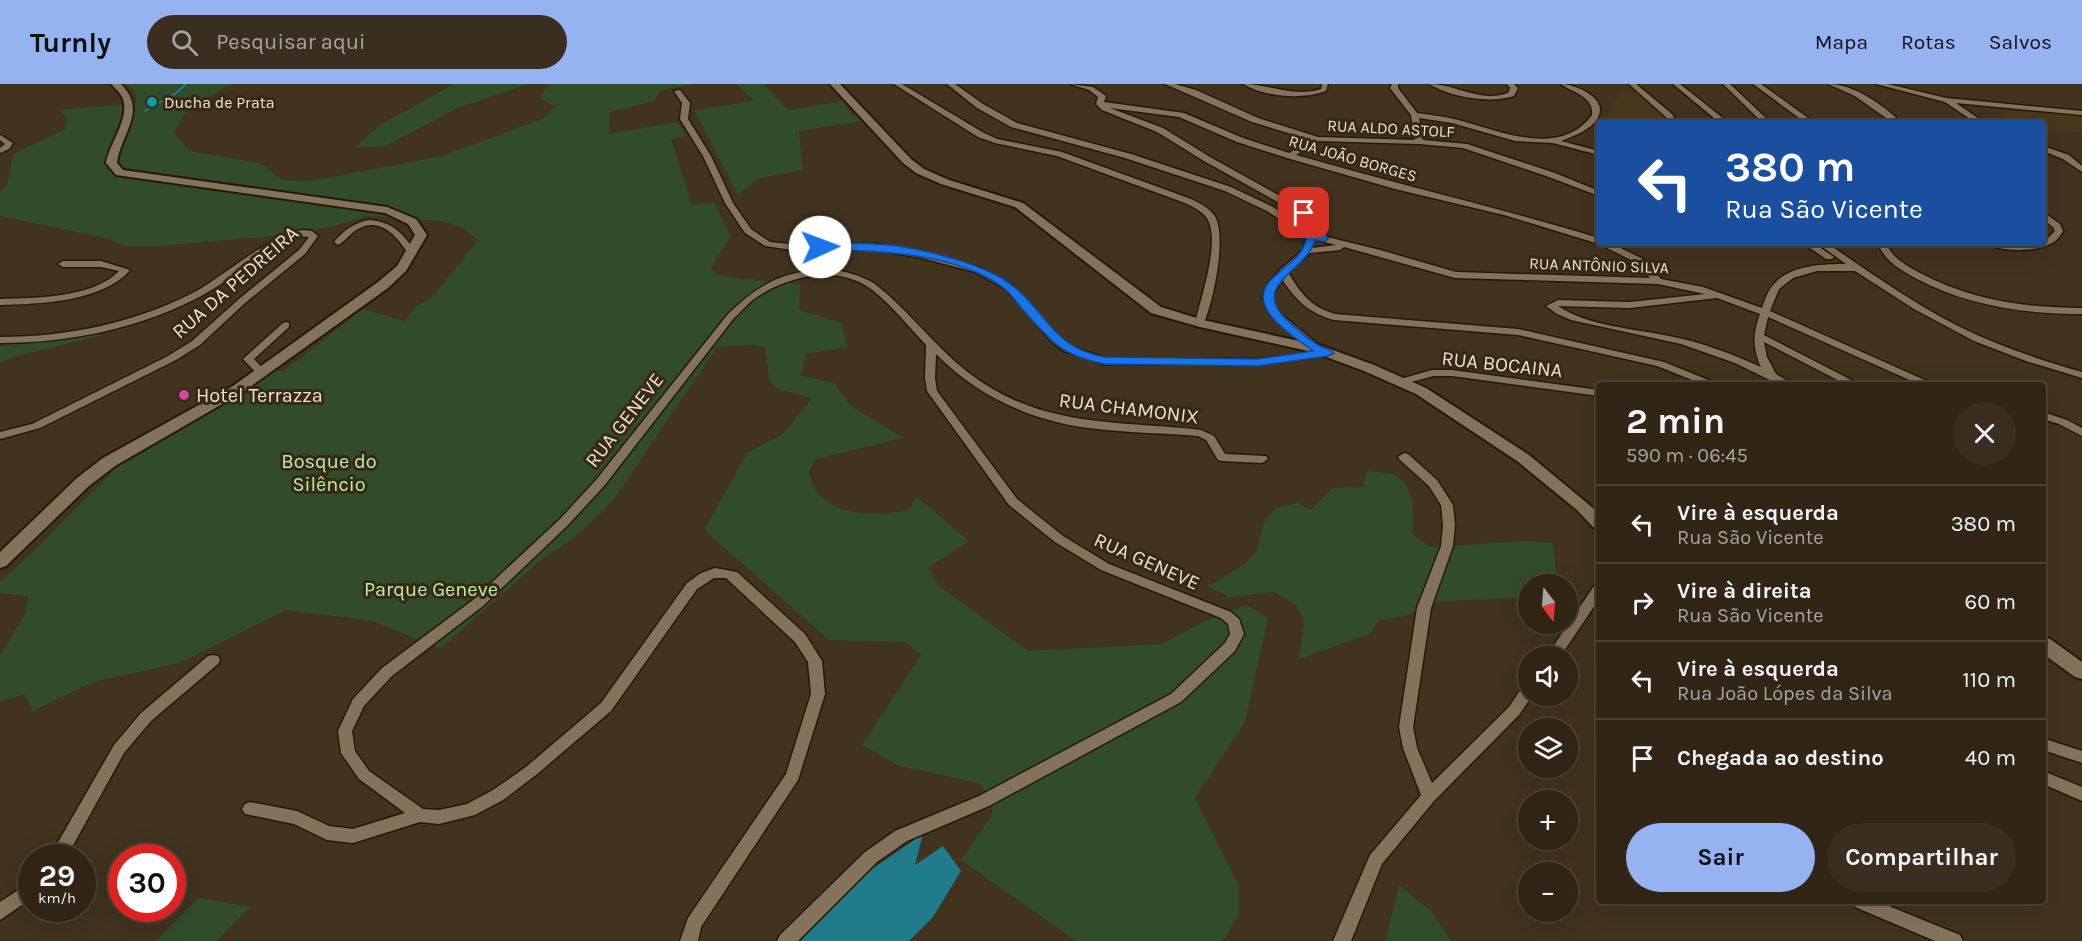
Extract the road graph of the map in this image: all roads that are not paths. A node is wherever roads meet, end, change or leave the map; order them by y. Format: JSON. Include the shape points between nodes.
{"nodes":[{"id":1,"x":116,"y":84,"type":"edge"},
{"id":2,"x":835,"y":84,"type":"edge"},
{"id":3,"x":897,"y":84,"type":"edge"},
{"id":4,"x":950,"y":84,"type":"edge"},
{"id":5,"x":1073,"y":84,"type":"edge"},
{"id":6,"x":1168,"y":84,"type":"edge"},
{"id":7,"x":1246,"y":84,"type":"edge"},
{"id":8,"x":1325,"y":84,"type":"edge"},
{"id":9,"x":1395,"y":84,"type":"edge"},
{"id":10,"x":1432,"y":84,"type":"edge"},
{"id":11,"x":1510,"y":84,"type":"edge"},
{"id":12,"x":1564,"y":84,"type":"edge"},
{"id":13,"x":1632,"y":84,"type":"edge"},
{"id":14,"x":1676,"y":84,"type":"edge"},
{"id":15,"x":1726,"y":84,"type":"edge"},
{"id":16,"x":1756,"y":84,"type":"edge"},
{"id":17,"x":1831,"y":84,"type":"edge"},
{"id":18,"x":1879,"y":84,"type":"edge"},
{"id":19,"x":678,"y":90,"type":"dead end"},
{"id":20,"x":1946,"y":100,"type":"junction"},
{"id":21,"x":1100,"y":104,"type":"junction"},
{"id":22,"x":2082,"y":113,"type":"edge"},
{"id":23,"x":1415,"y":115,"type":"junction"},
{"id":24,"x":1671,"y":120,"type":"edge"},
{"id":25,"x":1721,"y":120,"type":"edge"},
{"id":26,"x":1764,"y":120,"type":"edge"},
{"id":27,"x":1807,"y":120,"type":"edge"},
{"id":28,"x":1894,"y":120,"type":"edge"},
{"id":29,"x":1976,"y":120,"type":"edge"},
{"id":30,"x":0,"y":137,"type":"edge"},
{"id":31,"x":1317,"y":140,"type":"junction"},
{"id":32,"x":1553,"y":141,"type":"junction"},
{"id":33,"x":1419,"y":142,"type":"junction"},
{"id":34,"x":2046,"y":149,"type":"edge"},
{"id":35,"x":1,"y":151,"type":"edge"},
{"id":36,"x":1596,"y":152,"type":"edge"},
{"id":37,"x":1290,"y":156,"type":"junction"},
{"id":38,"x":2082,"y":170,"type":"edge"},
{"id":39,"x":1596,"y":192,"type":"edge"},
{"id":40,"x":2046,"y":217,"type":"edge"},
{"id":41,"x":1311,"y":237,"type":"junction"},
{"id":42,"x":1323,"y":239,"type":"junction"},
{"id":43,"x":1596,"y":240,"type":"edge"},
{"id":44,"x":338,"y":242,"type":"dead end"},
{"id":45,"x":2046,"y":243,"type":"edge"},
{"id":46,"x":1609,"y":246,"type":"edge"},
{"id":47,"x":1817,"y":246,"type":"edge"},
{"id":48,"x":1818,"y":246,"type":"edge"},
{"id":49,"x":1883,"y":246,"type":"edge"},
{"id":50,"x":1357,"y":248,"type":"junction"},
{"id":51,"x":1307,"y":251,"type":"junction"},
{"id":52,"x":412,"y":253,"type":"junction"},
{"id":53,"x":63,"y":264,"type":"dead end"},
{"id":54,"x":1842,"y":266,"type":"junction"},
{"id":55,"x":1856,"y":268,"type":"junction"},
{"id":56,"x":1283,"y":272,"type":"junction"},
{"id":57,"x":1659,"y":281,"type":"junction"},
{"id":58,"x":1718,"y":295,"type":"junction"},
{"id":59,"x":0,"y":302,"type":"edge"},
{"id":60,"x":2082,"y":311,"type":"edge"},
{"id":61,"x":1764,"y":312,"type":"junction"},
{"id":62,"x":1200,"y":323,"type":"junction"},
{"id":63,"x":286,"y":325,"type":"dead end"},
{"id":64,"x":1757,"y":335,"type":"junction"},
{"id":65,"x":0,"y":340,"type":"edge"},
{"id":66,"x":931,"y":345,"type":"junction"},
{"id":67,"x":1323,"y":351,"type":"junction"},
{"id":68,"x":262,"y":373,"type":"junction"},
{"id":69,"x":2082,"y":373,"type":"edge"},
{"id":70,"x":1772,"y":375,"type":"junction"},
{"id":71,"x":1401,"y":382,"type":"junction"},
{"id":72,"x":1707,"y":382,"type":"edge"},
{"id":73,"x":1784,"y":382,"type":"edge"},
{"id":74,"x":1850,"y":382,"type":"edge"},
{"id":75,"x":1923,"y":382,"type":"edge"},
{"id":76,"x":1596,"y":393,"type":"edge"},
{"id":77,"x":2046,"y":416,"type":"edge"},
{"id":78,"x":2082,"y":433,"type":"edge"},
{"id":79,"x":0,"y":436,"type":"edge"},
{"id":80,"x":1404,"y":457,"type":"dead end"},
{"id":81,"x":1262,"y":459,"type":"dead end"},
{"id":82,"x":1583,"y":506,"type":"junction"},
{"id":83,"x":1596,"y":512,"type":"edge"},
{"id":84,"x":1596,"y":521,"type":"edge"},
{"id":85,"x":0,"y":562,"type":"edge"},
{"id":86,"x":1596,"y":593,"type":"edge"},
{"id":87,"x":1560,"y":646,"type":"edge"},
{"id":88,"x":2046,"y":646,"type":"edge"},
{"id":89,"x":213,"y":660,"type":"dead end"},
{"id":90,"x":2082,"y":672,"type":"edge"},
{"id":91,"x":1518,"y":705,"type":"edge"},
{"id":92,"x":2046,"y":745,"type":"edge"},
{"id":93,"x":2082,"y":757,"type":"edge"},
{"id":94,"x":2046,"y":778,"type":"edge"},
{"id":95,"x":2082,"y":794,"type":"edge"},
{"id":96,"x":1429,"y":796,"type":"junction"},
{"id":97,"x":250,"y":809,"type":"dead end"},
{"id":98,"x":420,"y":814,"type":"junction"},
{"id":99,"x":65,"y":844,"type":"edge"},
{"id":100,"x":18,"y":898,"type":"edge"},
{"id":101,"x":1866,"y":904,"type":"edge"},
{"id":102,"x":0,"y":912,"type":"edge"},
{"id":103,"x":689,"y":941,"type":"edge"},
{"id":104,"x":786,"y":941,"type":"edge"},
{"id":105,"x":1342,"y":941,"type":"edge"},
{"id":106,"x":1954,"y":941,"type":"edge"}],
"edges":[{"from":1,"to":52,"type":"street","via":[[122,88],[129,112],[111,155],[111,163],[120,173],[387,210],[418,225],[421,235]]},
{"from":2,"to":62,"type":"street","via":[[920,171],[1019,205],[1148,306]]},
{"from":3,"to":62,"type":"street","via":[[995,141],[1081,161],[1202,208],[1216,227],[1216,241]]},
{"from":4,"to":41,"type":"street","via":[[1014,125],[1228,189],[1270,209]]},
{"from":5,"to":21,"type":"street","via":[[1096,91],[1102,96]]},
{"from":6,"to":31,"type":"street","name":"RUA ALDO ASTOLF","via":[[1263,123]]},
{"from":7,"to":8,"type":"street","via":[[1303,94],[1324,90]]},
{"from":9,"to":23,"type":"street","via":[[1394,88]]},
{"from":10,"to":11,"type":"street","via":[[1497,98],[1514,90]]},
{"from":12,"to":32,"type":"street","via":[[1590,95],[1597,111],[1583,131]]},
{"from":13,"to":24,"type":"street"},
{"from":14,"to":25,"type":"street"},
{"from":15,"to":26,"type":"street"},
{"from":16,"to":27,"type":"street"},
{"from":17,"to":28,"type":"street","via":[[1869,100]]},
{"from":18,"to":20,"type":"street"},
{"from":19,"to":67,"type":"street","via":[[686,103],[684,119],[729,203],[748,231],[768,244],[800,248],[877,247],[978,270],[1009,287],[1068,349],[1104,361],[1257,362]]},
{"from":20,"to":22,"type":"street"},
{"from":20,"to":29,"type":"street"},
{"from":21,"to":37,"type":"street","name":"RUA JOÃO BORGES","via":[[1181,115]]},
{"from":21,"to":42,"type":"street","via":[[1160,130],[1304,213],[1318,226]]},
{"from":23,"to":32,"type":"street","via":[[1453,121],[1515,139]]},
{"from":23,"to":33,"type":"street"},
{"from":30,"to":35,"type":"street","via":[[9,143]]},
{"from":31,"to":33,"type":"street","name":"RUA ALDO ASTOLF"},
{"from":31,"to":37,"type":"street"},
{"from":32,"to":36,"type":"street"},
{"from":33,"to":39,"type":"street","name":"RUA ALDO ASTOLF","via":[[1475,149]]},
{"from":34,"to":38,"type":"street","via":[[2066,157]]},
{"from":37,"to":43,"type":"street","name":"RUA JOÃO BORGES"},
{"from":40,"to":45,"type":"street","via":[[2059,231]]},
{"from":41,"to":42,"type":"street","name":"RUA ANTÔNIO SILVA"},
{"from":41,"to":51,"type":"street"},
{"from":42,"to":50,"type":"street","name":"RUA ANTÔNIO SILVA"},
{"from":44,"to":52,"type":"street","via":[[356,225],[373,223],[393,229]]},
{"from":46,"to":57,"type":"street","name":"RUA JOÃO BORGES","via":[[1640,261]]},
{"from":47,"to":54,"type":"street"},
{"from":48,"to":55,"type":"street"},
{"from":49,"to":60,"type":"street","via":[[1896,263],[1950,292],[2019,308]]},
{"from":50,"to":51,"type":"street","name":"RUA ANTÔNIO SILVA"},
{"from":50,"to":57,"type":"street","name":"RUA ANTÔNIO SILVA","via":[[1455,275]]},
{"from":51,"to":56,"type":"street"},
{"from":52,"to":68,"type":"street","via":[[383,285]]},
{"from":53,"to":59,"type":"street","via":[[100,264],[125,270],[108,283],[64,298]]},
{"from":54,"to":55,"type":"street"},
{"from":54,"to":61,"type":"street","via":[[1816,269],[1783,280],[1775,287]]},
{"from":55,"to":69,"type":"street","via":[[1977,339]]},
{"from":56,"to":67,"type":"street","via":[[1272,284],[1268,304],[1281,320]]},
{"from":56,"to":72,"type":"street","via":[[1302,302],[1334,317],[1518,332],[1660,364]]},
{"from":57,"to":58,"type":"street","name":"RUA ANTÔNIO SILVA"},
{"from":58,"to":61,"type":"street","name":"RUA ANTÔNIO SILVA"},
{"from":58,"to":70,"type":"street","via":[[1630,305],[1551,306],[1574,317],[1690,344]]},
{"from":61,"to":64,"type":"street"},
{"from":61,"to":75,"type":"street","name":"RUA ANTÔNIO SILVA"},
{"from":62,"to":67,"type":"street"},
{"from":63,"to":68,"type":"street","via":[[248,359]]},
{"from":64,"to":70,"type":"street","via":[[1762,357]]},
{"from":64,"to":74,"type":"street"},
{"from":65,"to":79,"type":"street","name":"RUA DA PEDREIRA","via":[[80,332],[164,309],[241,268],[286,237],[307,233],[314,236],[302,252],[196,343],[36,426]]},
{"from":66,"to":81,"type":"street","name":"RUA CHAMONIX","via":[[961,373],[1025,411],[1081,424],[1201,433],[1210,438],[1222,457]]},
{"from":66,"to":98,"type":"street","name":"RUA GENEVE","via":[[873,287],[843,274],[802,275],[783,280],[752,297],[731,316],[600,483],[564,522],[478,603],[387,672],[358,703],[345,731],[348,753],[364,775]]},
{"from":66,"to":104,"type":"street","name":"RUA GENEVE","via":[[932,391],[1013,502],[1059,539],[1105,567],[1226,615],[1234,622],[1237,634],[1230,647],[1176,698],[984,801],[901,836],[871,857]]},
{"from":67,"to":71,"type":"street"},
{"from":68,"to":85,"type":"street","via":[[109,462]]},
{"from":70,"to":73,"type":"street"},
{"from":71,"to":76,"type":"street","name":"RUA BOCAINA","via":[[1432,373],[1452,373]]},
{"from":71,"to":82,"type":"street","via":[[1445,405],[1523,458]]},
{"from":77,"to":78,"type":"street"},
{"from":80,"to":96,"type":"street","via":[[1433,483],[1447,505],[1449,525],[1448,546],[1424,608],[1406,727]]},
{"from":82,"to":83,"type":"street"},
{"from":82,"to":84,"type":"street"},
{"from":86,"to":87,"type":"street"},
{"from":88,"to":90,"type":"street"},
{"from":89,"to":99,"type":"street","via":[[146,717],[119,749]]},
{"from":91,"to":96,"type":"street"},
{"from":92,"to":93,"type":"street"},
{"from":94,"to":95,"type":"street"},
{"from":96,"to":105,"type":"street","via":[[1376,860]]},
{"from":97,"to":98,"type":"street","via":[[297,818],[327,833],[353,836]]},
{"from":98,"to":103,"type":"street","via":[[439,817],[470,810],[531,771],[606,706],[692,586],[711,573],[732,575],[800,638],[815,661],[818,694],[793,776],[694,924]]},
{"from":100,"to":102,"type":"street"},
{"from":101,"to":106,"type":"street"}]}
